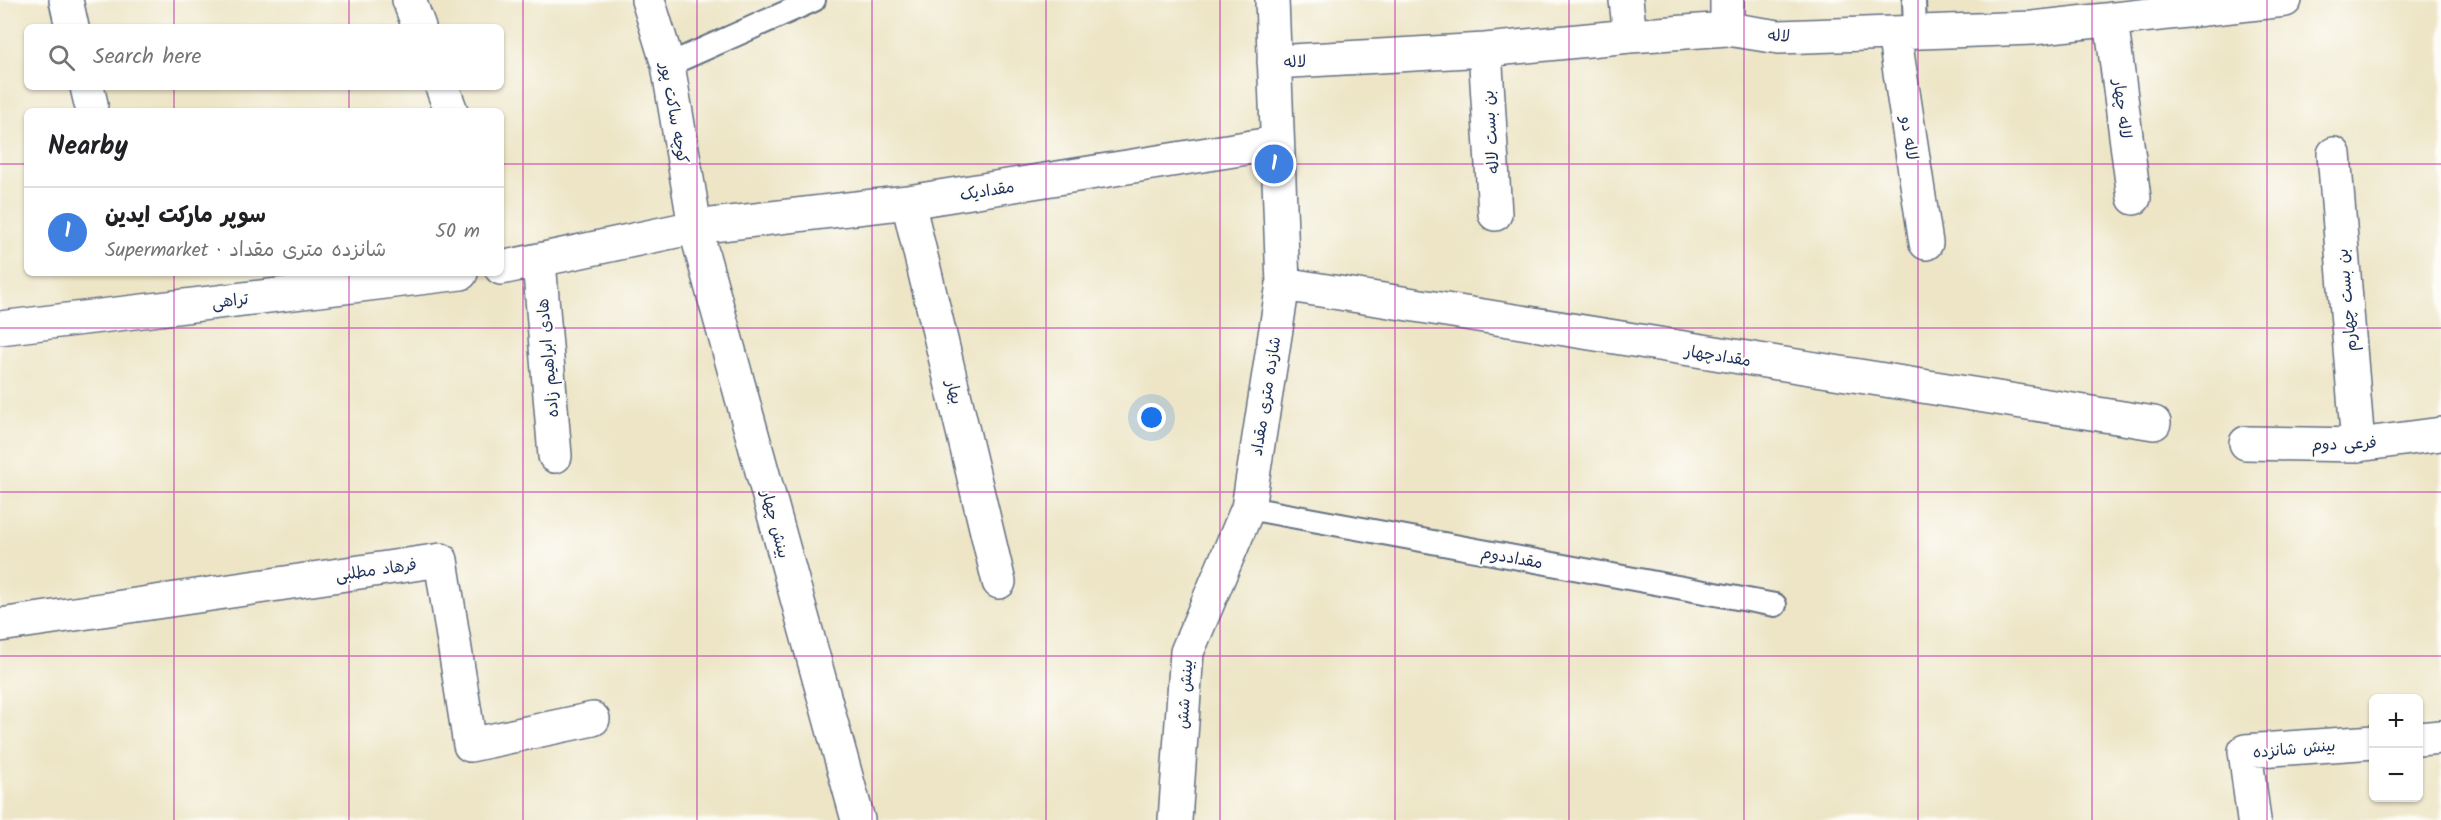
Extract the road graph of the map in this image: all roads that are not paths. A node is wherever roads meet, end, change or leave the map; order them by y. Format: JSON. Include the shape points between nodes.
{"nodes":[{"id":1,"x":66,"y":0,"type":"edge"},
{"id":2,"x":409,"y":0,"type":"edge"},
{"id":3,"x":648,"y":0,"type":"edge"},
{"id":4,"x":814,"y":0,"type":"edge"},
{"id":5,"x":1272,"y":0,"type":"edge"},
{"id":6,"x":1626,"y":0,"type":"edge"},
{"id":7,"x":2284,"y":0,"type":"edge"},
{"id":8,"x":2064,"y":12,"type":"edge"},
{"id":9,"x":1727,"y":15,"type":"edge"},
{"id":10,"x":2111,"y":19,"type":"junction"},
{"id":11,"x":1908,"y":22,"type":"edge"},
{"id":12,"x":71,"y":24,"type":"edge"},
{"id":13,"x":418,"y":24,"type":"edge"},
{"id":14,"x":1630,"y":36,"type":"junction"},
{"id":15,"x":1485,"y":50,"type":"junction"},
{"id":16,"x":1274,"y":62,"type":"junction"},
{"id":17,"x":668,"y":65,"type":"junction"},
{"id":18,"x":443,"y":90,"type":"edge"},
{"id":19,"x":450,"y":108,"type":"edge"},
{"id":20,"x":1278,"y":143,"type":"junction"},
{"id":21,"x":2334,"y":154,"type":"dead end"},
{"id":22,"x":2134,"y":198,"type":"dead end"},
{"id":23,"x":908,"y":202,"type":"junction"},
{"id":24,"x":1495,"y":214,"type":"dead end"},
{"id":25,"x":695,"y":227,"type":"junction"},
{"id":26,"x":1926,"y":243,"type":"dead end"},
{"id":27,"x":539,"y":261,"type":"junction"},
{"id":28,"x":504,"y":267,"type":"edge"},
{"id":29,"x":436,"y":276,"type":"edge"},
{"id":30,"x":1283,"y":284,"type":"junction"},
{"id":31,"x":0,"y":328,"type":"edge"},
{"id":32,"x":2154,"y":423,"type":"dead end"},
{"id":33,"x":2441,"y":434,"type":"edge"},
{"id":34,"x":2246,"y":443,"type":"dead end"},
{"id":35,"x":2358,"y":446,"type":"junction"},
{"id":36,"x":555,"y":456,"type":"dead end"},
{"id":37,"x":1248,"y":508,"type":"junction"},
{"id":38,"x":999,"y":582,"type":"dead end"},
{"id":39,"x":1775,"y":605,"type":"dead end"},
{"id":40,"x":0,"y":625,"type":"edge"},
{"id":41,"x":593,"y":719,"type":"dead end"},
{"id":42,"x":2441,"y":737,"type":"edge"},
{"id":43,"x":2423,"y":739,"type":"edge"},
{"id":44,"x":2369,"y":742,"type":"edge"},
{"id":45,"x":858,"y":820,"type":"edge"},
{"id":46,"x":1175,"y":820,"type":"edge"},
{"id":47,"x":2254,"y":820,"type":"edge"}],
"edges":[{"from":1,"to":12,"type":"street"},
{"from":2,"to":13,"type":"street"},
{"from":3,"to":17,"type":"street","name":"کوچه ساکت پور"},
{"from":4,"to":17,"type":"lane"},
{"from":5,"to":16,"type":"street","name":"شازده متری مقداد"},
{"from":6,"to":14,"type":"street"},
{"from":7,"to":10,"type":"street","name":"لاله"},
{"from":8,"to":10,"type":"street","name":"لاله"},
{"from":8,"to":11,"type":"street","name":"لاله","via":[[2033,28]]},
{"from":9,"to":11,"type":"street","name":"لاله","via":[[1779,37]]},
{"from":9,"to":14,"type":"street","name":"لاله"},
{"from":10,"to":22,"type":"street","name":"لاله چهار"},
{"from":11,"to":26,"type":"street","name":"لاله دو"},
{"from":14,"to":15,"type":"street","name":"لاله"},
{"from":15,"to":16,"type":"street","name":"لاله"},
{"from":15,"to":24,"type":"street","name":"بن بست لاله"},
{"from":16,"to":20,"type":"street","name":"شازده متری مقداد"},
{"from":17,"to":25,"type":"street","name":"کوچه ساکت پور"},
{"from":18,"to":19,"type":"street"},
{"from":20,"to":23,"type":"street","name":"مقدادیک"},
{"from":20,"to":30,"type":"street","name":"شازده متری مقداد"},
{"from":21,"to":35,"type":"street","name":"بن بست چهارم"},
{"from":23,"to":25,"type":"street","name":"مقدادیک"},
{"from":23,"to":38,"type":"street","name":"بهار"},
{"from":25,"to":27,"type":"street"},
{"from":25,"to":45,"type":"street","name":"بینش چهار"},
{"from":27,"to":28,"type":"street"},
{"from":27,"to":36,"type":"street","name":"هادی ابراهیم زاده"},
{"from":29,"to":31,"type":"street","name":"تراهی"},
{"from":30,"to":32,"type":"street","name":"مقدادچهار"},
{"from":30,"to":37,"type":"street","name":"شازده متری مقداد"},
{"from":33,"to":35,"type":"street","name":"فرعی دوم"},
{"from":34,"to":35,"type":"street","name":"فرعی دوم"},
{"from":37,"to":39,"type":"lane","name":"مقداددوم"},
{"from":37,"to":46,"type":"street","name":"بینش شش","via":[[1188,652]]},
{"from":40,"to":41,"type":"street","name":"فرهاد مطلبی","via":[[441,560],[470,745]]},
{"from":42,"to":43,"type":"street"},
{"from":44,"to":47,"type":"street","name":"بینش شانزده","via":[[2245,751]]}]}
